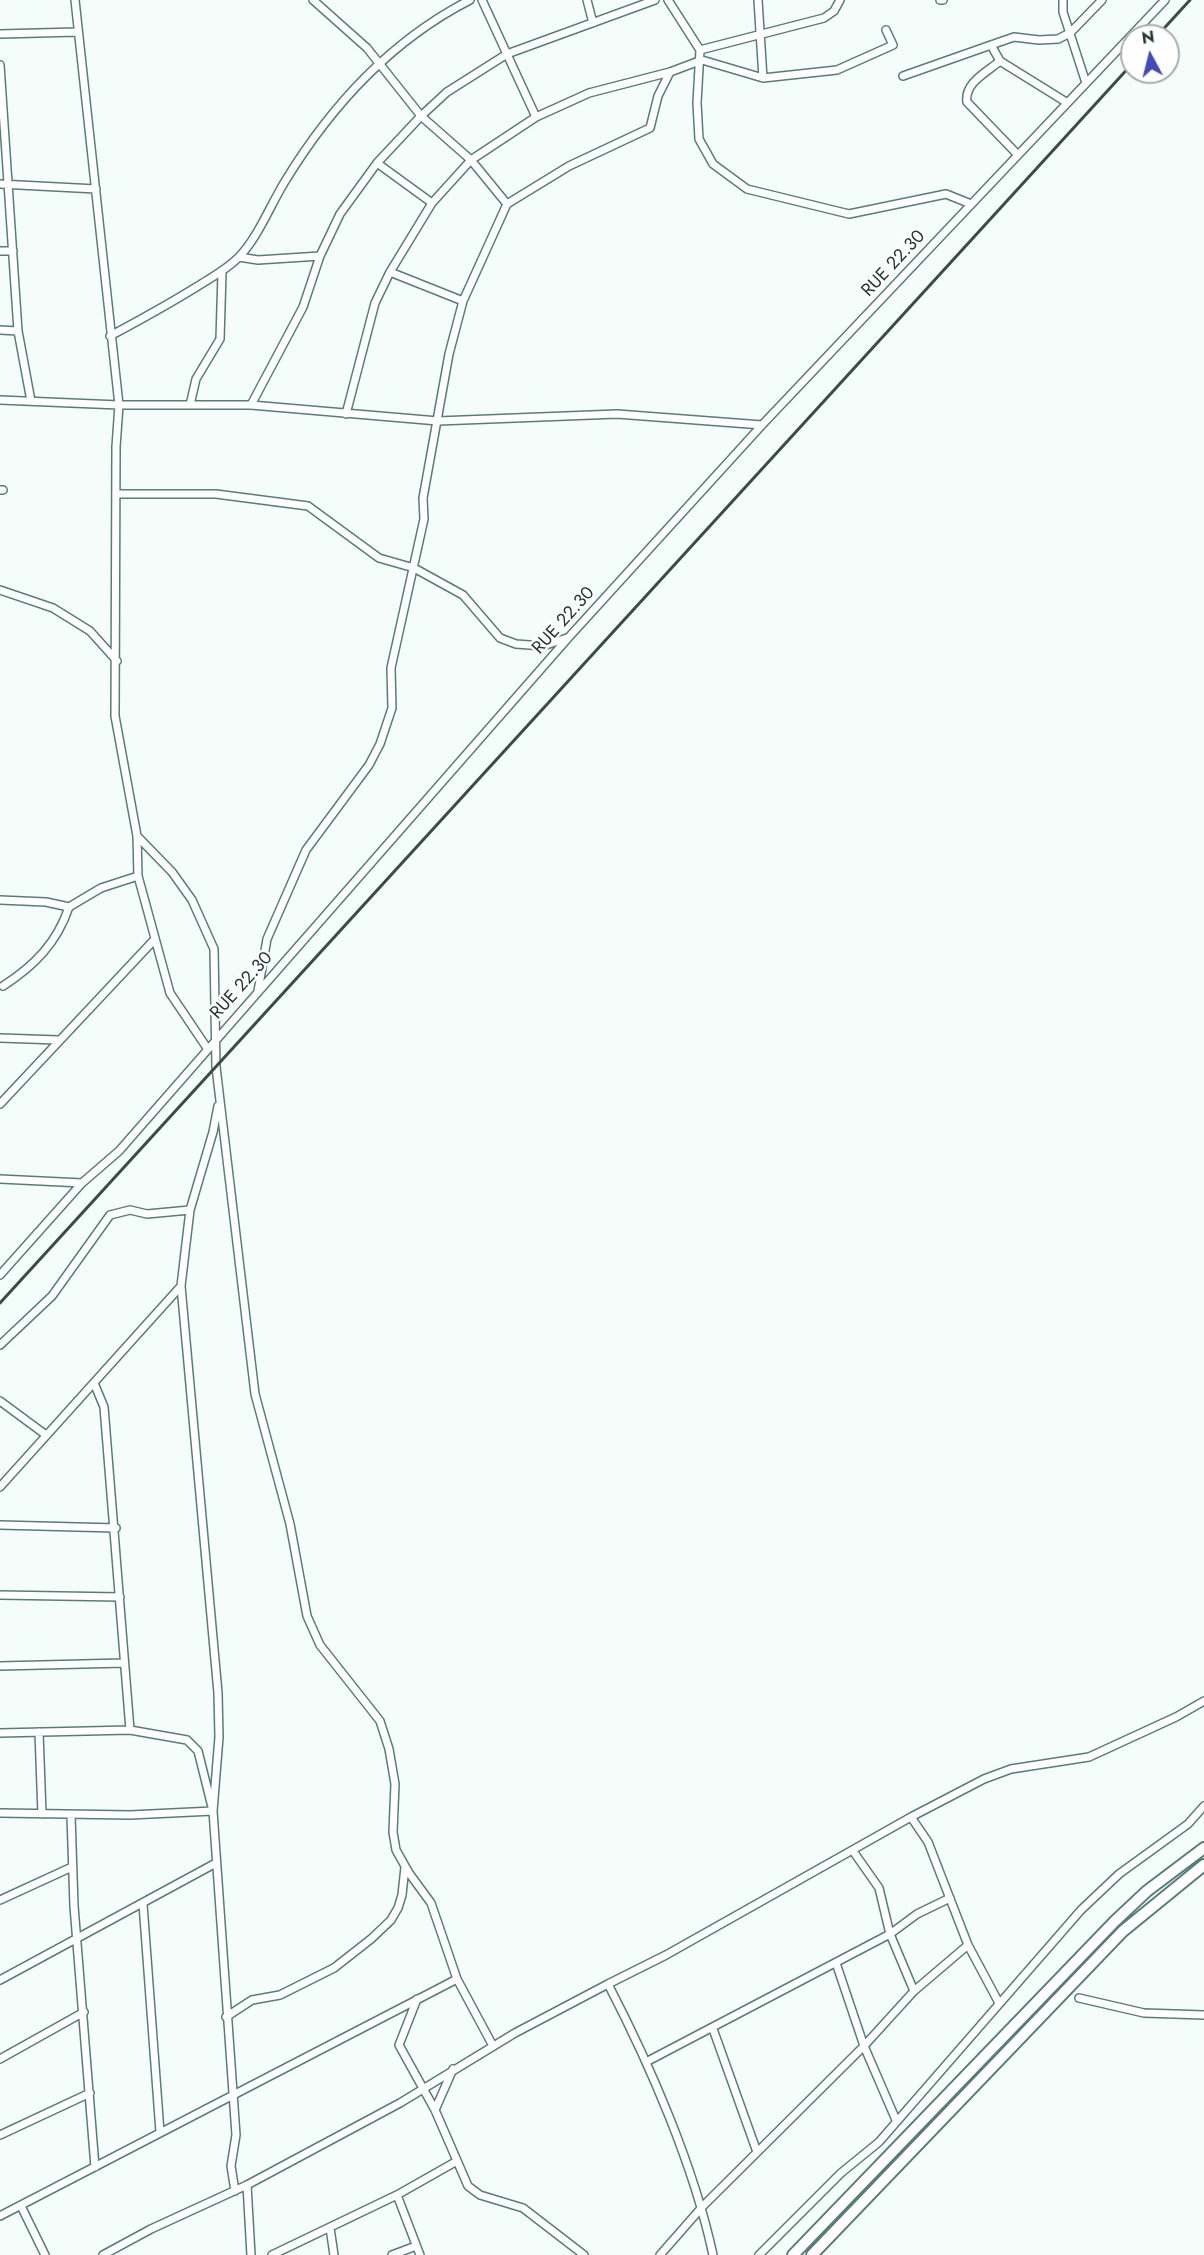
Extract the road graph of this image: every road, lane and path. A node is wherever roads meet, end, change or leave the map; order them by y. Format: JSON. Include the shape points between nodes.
{"nodes":[{"id":1,"x":75,"y":0,"type":"edge"},
{"id":2,"x":313,"y":0,"type":"edge"},
{"id":3,"x":470,"y":0,"type":"edge"},
{"id":4,"x":482,"y":0,"type":"edge"},
{"id":5,"x":587,"y":0,"type":"edge"},
{"id":6,"x":655,"y":0,"type":"edge"},
{"id":7,"x":668,"y":0,"type":"edge"},
{"id":8,"x":758,"y":0,"type":"edge"},
{"id":9,"x":840,"y":0,"type":"edge"},
{"id":10,"x":1063,"y":0,"type":"edge"},
{"id":11,"x":1102,"y":0,"type":"edge"},
{"id":12,"x":1164,"y":0,"type":"edge"},
{"id":13,"x":593,"y":23,"type":"junction"},
{"id":14,"x":886,"y":30,"type":"dead end"},
{"id":15,"x":77,"y":32,"type":"junction"},
{"id":16,"x":761,"y":33,"type":"junction"},
{"id":17,"x":1070,"y":33,"type":"junction"},
{"id":18,"x":0,"y":34,"type":"edge"},
{"id":19,"x":991,"y":45,"type":"junction"},
{"id":20,"x":700,"y":50,"type":"junction"},
{"id":21,"x":507,"y":54,"type":"junction"},
{"id":22,"x":702,"y":60,"type":"junction"},
{"id":23,"x":379,"y":62,"type":"junction"},
{"id":24,"x":1000,"y":62,"type":"junction"},
{"id":25,"x":0,"y":65,"type":"edge"},
{"id":26,"x":670,"y":72,"type":"junction"},
{"id":27,"x":903,"y":76,"type":"dead end"},
{"id":28,"x":763,"y":78,"type":"junction"},
{"id":29,"x":1086,"y":83,"type":"junction"},
{"id":30,"x":1066,"y":102,"type":"junction"},
{"id":31,"x":421,"y":116,"type":"junction"},
{"id":32,"x":536,"y":117,"type":"junction"},
{"id":33,"x":0,"y":133,"type":"edge"},
{"id":34,"x":7,"y":140,"type":"junction"},
{"id":35,"x":1018,"y":155,"type":"junction"},
{"id":36,"x":471,"y":160,"type":"junction"},
{"id":37,"x":377,"y":163,"type":"junction"},
{"id":38,"x":4,"y":185,"type":"edge"},
{"id":39,"x":96,"y":189,"type":"junction"},
{"id":40,"x":432,"y":203,"type":"junction"},
{"id":41,"x":507,"y":204,"type":"junction"},
{"id":42,"x":971,"y":204,"type":"junction"},
{"id":43,"x":0,"y":251,"type":"edge"},
{"id":44,"x":13,"y":251,"type":"junction"},
{"id":45,"x":320,"y":256,"type":"junction"},
{"id":46,"x":239,"y":257,"type":"junction"},
{"id":47,"x":390,"y":272,"type":"junction"},
{"id":48,"x":222,"y":273,"type":"junction"},
{"id":49,"x":463,"y":301,"type":"junction"},
{"id":50,"x":0,"y":330,"type":"edge"},
{"id":51,"x":18,"y":331,"type":"junction"},
{"id":52,"x":110,"y":336,"type":"junction"},
{"id":53,"x":0,"y":400,"type":"edge"},
{"id":54,"x":31,"y":400,"type":"junction"},
{"id":55,"x":119,"y":405,"type":"junction"},
{"id":56,"x":190,"y":405,"type":"junction"},
{"id":57,"x":251,"y":405,"type":"junction"},
{"id":58,"x":346,"y":414,"type":"junction"},
{"id":59,"x":438,"y":421,"type":"junction"},
{"id":60,"x":762,"y":425,"type":"junction"},
{"id":61,"x":117,"y":495,"type":"junction"},
{"id":62,"x":414,"y":568,"type":"junction"},
{"id":63,"x":0,"y":590,"type":"edge"},
{"id":64,"x":569,"y":637,"type":"junction"},
{"id":65,"x":117,"y":661,"type":"junction"},
{"id":66,"x":137,"y":836,"type":"junction"},
{"id":67,"x":138,"y":876,"type":"junction"},
{"id":68,"x":0,"y":900,"type":"edge"},
{"id":69,"x":69,"y":907,"type":"junction"},
{"id":70,"x":155,"y":939,"type":"junction"},
{"id":71,"x":1,"y":988,"type":"edge"},
{"id":72,"x":258,"y":992,"type":"junction"},
{"id":73,"x":0,"y":1038,"type":"edge"},
{"id":74,"x":215,"y":1038,"type":"junction"},
{"id":75,"x":58,"y":1040,"type":"junction"},
{"id":76,"x":207,"y":1048,"type":"junction"},
{"id":77,"x":219,"y":1099,"type":"junction"},
{"id":78,"x":0,"y":1104,"type":"edge"},
{"id":79,"x":0,"y":1179,"type":"edge"},
{"id":80,"x":82,"y":1183,"type":"junction"},
{"id":81,"x":189,"y":1210,"type":"junction"},
{"id":82,"x":0,"y":1275,"type":"edge"},
{"id":83,"x":180,"y":1286,"type":"junction"},
{"id":84,"x":0,"y":1345,"type":"edge"},
{"id":85,"x":94,"y":1383,"type":"junction"},
{"id":86,"x":0,"y":1401,"type":"edge"},
{"id":87,"x":46,"y":1435,"type":"junction"},
{"id":88,"x":0,"y":1487,"type":"edge"},
{"id":89,"x":0,"y":1525,"type":"edge"},
{"id":90,"x":116,"y":1528,"type":"junction"},
{"id":91,"x":0,"y":1595,"type":"edge"},
{"id":92,"x":120,"y":1597,"type":"junction"},
{"id":93,"x":124,"y":1664,"type":"junction"},
{"id":94,"x":0,"y":1666,"type":"edge"},
{"id":95,"x":1204,"y":1701,"type":"edge"},
{"id":96,"x":130,"y":1731,"type":"junction"},
{"id":97,"x":0,"y":1732,"type":"edge"},
{"id":98,"x":39,"y":1732,"type":"junction"},
{"id":99,"x":1204,"y":1806,"type":"edge"},
{"id":100,"x":213,"y":1811,"type":"junction"},
{"id":101,"x":0,"y":1814,"type":"edge"},
{"id":102,"x":42,"y":1814,"type":"junction"},
{"id":103,"x":71,"y":1815,"type":"junction"},
{"id":104,"x":911,"y":1818,"type":"junction"},
{"id":105,"x":1204,"y":1848,"type":"edge"},
{"id":106,"x":853,"y":1851,"type":"junction"},
{"id":107,"x":216,"y":1863,"type":"junction"},
{"id":108,"x":1204,"y":1865,"type":"edge"},
{"id":109,"x":72,"y":1867,"type":"junction"},
{"id":110,"x":405,"y":1867,"type":"junction"},
{"id":111,"x":950,"y":1898,"type":"junction"},
{"id":112,"x":0,"y":1900,"type":"edge"},
{"id":113,"x":143,"y":1904,"type":"junction"},
{"id":114,"x":890,"y":1934,"type":"junction"},
{"id":115,"x":77,"y":1940,"type":"junction"},
{"id":116,"x":968,"y":1945,"type":"junction"},
{"id":117,"x":836,"y":1963,"type":"junction"},
{"id":118,"x":457,"y":1979,"type":"junction"},
{"id":119,"x":0,"y":1980,"type":"edge"},
{"id":120,"x":608,"y":1984,"type":"junction"},
{"id":121,"x":914,"y":1991,"type":"junction"},
{"id":122,"x":1079,"y":1998,"type":"dead end"},
{"id":123,"x":417,"y":1999,"type":"junction"},
{"id":124,"x":999,"y":2003,"type":"junction"},
{"id":125,"x":84,"y":2012,"type":"junction"},
{"id":126,"x":1204,"y":2015,"type":"edge"},
{"id":127,"x":226,"y":2017,"type":"junction"},
{"id":128,"x":713,"y":2029,"type":"junction"},
{"id":129,"x":493,"y":2046,"type":"junction"},
{"id":130,"x":864,"y":2046,"type":"junction"},
{"id":131,"x":0,"y":2059,"type":"edge"},
{"id":132,"x":646,"y":2062,"type":"junction"},
{"id":133,"x":453,"y":2069,"type":"junction"},
{"id":134,"x":423,"y":2087,"type":"junction"},
{"id":135,"x":90,"y":2093,"type":"junction"},
{"id":136,"x":233,"y":2097,"type":"junction"},
{"id":137,"x":435,"y":2110,"type":"junction"},
{"id":138,"x":896,"y":2120,"type":"junction"},
{"id":139,"x":160,"y":2132,"type":"junction"},
{"id":140,"x":0,"y":2135,"type":"edge"},
{"id":141,"x":757,"y":2152,"type":"junction"},
{"id":142,"x":457,"y":2161,"type":"junction"},
{"id":143,"x":95,"y":2167,"type":"junction"},
{"id":144,"x":247,"y":2185,"type":"junction"},
{"id":145,"x":235,"y":2192,"type":"junction"},
{"id":146,"x":397,"y":2195,"type":"junction"},
{"id":147,"x":21,"y":2206,"type":"junction"},
{"id":148,"x":703,"y":2206,"type":"junction"},
{"id":149,"x":0,"y":2216,"type":"edge"},
{"id":150,"x":330,"y":2228,"type":"junction"},
{"id":151,"x":416,"y":2246,"type":"junction"},
{"id":152,"x":45,"y":2255,"type":"edge"},
{"id":153,"x":103,"y":2255,"type":"edge"},
{"id":154,"x":250,"y":2255,"type":"edge"},
{"id":155,"x":272,"y":2255,"type":"edge"},
{"id":156,"x":334,"y":2255,"type":"edge"},
{"id":157,"x":392,"y":2255,"type":"edge"},
{"id":158,"x":420,"y":2255,"type":"edge"},
{"id":159,"x":584,"y":2255,"type":"edge"},
{"id":160,"x":660,"y":2255,"type":"edge"},
{"id":161,"x":713,"y":2255,"type":"edge"},
{"id":162,"x":759,"y":2255,"type":"edge"},
{"id":163,"x":793,"y":2255,"type":"edge"},
{"id":164,"x":812,"y":2255,"type":"edge"}],
"edges":[{"from":1,"to":15,"type":"street"},
{"from":2,"to":23,"type":"street"},
{"from":3,"to":23,"type":"street","via":[[438,17]]},
{"from":4,"to":21,"type":"street"},
{"from":5,"to":13,"type":"street"},
{"from":6,"to":13,"type":"street"},
{"from":7,"to":20,"type":"street"},
{"from":8,"to":16,"type":"street"},
{"from":9,"to":16,"type":"street","via":[[824,18]]},
{"from":10,"to":17,"type":"street"},
{"from":11,"to":17,"type":"street"},
{"from":12,"to":29,"type":"street","name":"RUE 22.30"},
{"from":13,"to":21,"type":"street"},
{"from":14,"to":28,"type":"street","via":[[893,45],[849,66]]},
{"from":15,"to":18,"type":"street"},
{"from":15,"to":39,"type":"street"},
{"from":16,"to":20,"type":"street"},
{"from":16,"to":28,"type":"street"},
{"from":17,"to":19,"type":"street","via":[[1058,39],[1014,37]]},
{"from":17,"to":29,"type":"street"},
{"from":19,"to":24,"type":"street"},
{"from":19,"to":27,"type":"street"},
{"from":20,"to":22,"type":"street"},
{"from":21,"to":31,"type":"street","via":[[447,92]]},
{"from":21,"to":32,"type":"street"},
{"from":22,"to":26,"type":"street"},
{"from":22,"to":28,"type":"street"},
{"from":22,"to":42,"type":"street","via":[[697,103],[699,139],[713,164],[747,189],[849,214],[946,194]]},
{"from":23,"to":31,"type":"street"},
{"from":23,"to":46,"type":"street","via":[[332,113]]},
{"from":24,"to":30,"type":"street"},
{"from":24,"to":35,"type":"street","via":[[970,86],[967,102]]},
{"from":25,"to":34,"type":"street"},
{"from":26,"to":32,"type":"street","via":[[589,93]]},
{"from":26,"to":41,"type":"street","via":[[658,96],[650,128],[569,166]]},
{"from":29,"to":30,"type":"street","name":"RUE 22.30"},
{"from":30,"to":35,"type":"street","name":"RUE 22.30"},
{"from":31,"to":36,"type":"street"},
{"from":31,"to":37,"type":"street"},
{"from":32,"to":36,"type":"street"},
{"from":33,"to":34,"type":"street"},
{"from":34,"to":38,"type":"street"},
{"from":35,"to":42,"type":"street","name":"RUE 22.30"},
{"from":36,"to":40,"type":"street"},
{"from":36,"to":41,"type":"street"},
{"from":37,"to":40,"type":"street"},
{"from":37,"to":45,"type":"street","via":[[340,214]]},
{"from":38,"to":39,"type":"street"},
{"from":38,"to":44,"type":"street"},
{"from":39,"to":52,"type":"street"},
{"from":40,"to":47,"type":"street"},
{"from":41,"to":49,"type":"street"},
{"from":42,"to":60,"type":"street","name":"RUE 22.30"},
{"from":43,"to":44,"type":"street"},
{"from":44,"to":51,"type":"street"},
{"from":45,"to":46,"type":"street","via":[[258,260]]},
{"from":45,"to":57,"type":"street","via":[[303,308]]},
{"from":46,"to":48,"type":"street"},
{"from":47,"to":49,"type":"street"},
{"from":47,"to":58,"type":"street","via":[[375,303]]},
{"from":48,"to":52,"type":"street"},
{"from":48,"to":56,"type":"street","via":[[220,339],[196,379]]},
{"from":49,"to":59,"type":"street"},
{"from":50,"to":51,"type":"street"},
{"from":51,"to":54,"type":"street"},
{"from":52,"to":55,"type":"street"},
{"from":53,"to":54,"type":"street"},
{"from":54,"to":55,"type":"street"},
{"from":55,"to":56,"type":"street"},
{"from":55,"to":61,"type":"street"},
{"from":56,"to":57,"type":"street"},
{"from":57,"to":58,"type":"street"},
{"from":58,"to":59,"type":"street"},
{"from":59,"to":60,"type":"street","via":[[617,414]]},
{"from":59,"to":62,"type":"street"},
{"from":60,"to":64,"type":"street","name":"RUE 22.30"},
{"from":61,"to":62,"type":"street","via":[[216,494],[308,506],[379,558]]},
{"from":61,"to":65,"type":"street"},
{"from":62,"to":64,"type":"street","via":[[463,595],[500,638],[543,646]]},
{"from":62,"to":72,"type":"street","via":[[391,668],[392,708],[380,744],[369,765],[306,850],[267,939]]},
{"from":63,"to":65,"type":"street","via":[[53,608],[90,631]]},
{"from":64,"to":72,"type":"street","name":"RUE 22.30"},
{"from":65,"to":66,"type":"street","via":[[116,716]]},
{"from":66,"to":67,"type":"street"},
{"from":66,"to":74,"type":"street","via":[[172,872],[192,900],[214,949]]},
{"from":67,"to":69,"type":"street","via":[[101,888]]},
{"from":67,"to":70,"type":"street"},
{"from":68,"to":69,"type":"street"},
{"from":69,"to":71,"type":"street","via":[[47,951]]},
{"from":70,"to":75,"type":"street"},
{"from":70,"to":76,"type":"street","via":[[170,993]]},
{"from":72,"to":74,"type":"street","name":"RUE 22.30"},
{"from":73,"to":75,"type":"street"},
{"from":74,"to":76,"type":"street","name":"RUE 22.30"},
{"from":74,"to":77,"type":"street"},
{"from":75,"to":78,"type":"street"},
{"from":76,"to":80,"type":"street","name":"RUE 22.30","via":[[119,1151]]},
{"from":77,"to":81,"type":"street"},
{"from":77,"to":110,"type":"street","via":[[255,1394],[290,1524],[307,1616],[320,1646],[380,1721],[395,1784],[394,1841]]},
{"from":79,"to":80,"type":"street"},
{"from":80,"to":82,"type":"street","name":"RUE 22.30"},
{"from":81,"to":83,"type":"street"},
{"from":81,"to":84,"type":"street","via":[[147,1214],[130,1210],[110,1215],[52,1296]]},
{"from":83,"to":85,"type":"street"},
{"from":83,"to":100,"type":"street","via":[[218,1693]]},
{"from":85,"to":87,"type":"street"},
{"from":85,"to":90,"type":"street","via":[[104,1407]]},
{"from":86,"to":87,"type":"street"},
{"from":87,"to":88,"type":"street"},
{"from":89,"to":90,"type":"street"},
{"from":90,"to":92,"type":"street"},
{"from":91,"to":92,"type":"street"},
{"from":92,"to":93,"type":"street"},
{"from":93,"to":94,"type":"street"},
{"from":93,"to":96,"type":"street"},
{"from":95,"to":104,"type":"street","via":[[1176,1718],[1089,1757],[1011,1768]]},
{"from":96,"to":98,"type":"street"},
{"from":96,"to":100,"type":"street","via":[[194,1744],[202,1758]]},
{"from":97,"to":98,"type":"street"},
{"from":98,"to":102,"type":"street"},
{"from":99,"to":124,"type":"street","via":[[1188,1824],[1119,1874],[1081,1910]]},
{"from":100,"to":103,"type":"street"},
{"from":100,"to":107,"type":"street"},
{"from":101,"to":102,"type":"street"},
{"from":102,"to":103,"type":"street"},
{"from":103,"to":109,"type":"street"},
{"from":104,"to":106,"type":"street"},
{"from":104,"to":111,"type":"street","via":[[928,1842]]},
{"from":105,"to":163,"type":"main road","via":[[1114,1921]]},
{"from":106,"to":114,"type":"street","via":[[879,1888]]},
{"from":106,"to":120,"type":"street"},
{"from":107,"to":113,"type":"street"},
{"from":107,"to":127,"type":"street"},
{"from":108,"to":164,"type":"main road","via":[[1123,1931]]},
{"from":109,"to":112,"type":"street"},
{"from":109,"to":115,"type":"street"},
{"from":110,"to":118,"type":"street","via":[[431,1903]]},
{"from":110,"to":127,"type":"street","via":[[398,1908],[371,1939],[334,1968],[280,1995],[252,2000]]},
{"from":111,"to":114,"type":"street","via":[[917,1914]]},
{"from":111,"to":116,"type":"street"},
{"from":113,"to":115,"type":"street"},
{"from":113,"to":139,"type":"street"},
{"from":114,"to":117,"type":"street"},
{"from":114,"to":121,"type":"street"},
{"from":115,"to":119,"type":"street"},
{"from":115,"to":125,"type":"street"},
{"from":116,"to":121,"type":"street"},
{"from":116,"to":124,"type":"street"},
{"from":117,"to":128,"type":"street"},
{"from":117,"to":130,"type":"street"},
{"from":118,"to":123,"type":"street"},
{"from":118,"to":129,"type":"street"},
{"from":120,"to":129,"type":"street"},
{"from":120,"to":132,"type":"street"},
{"from":121,"to":130,"type":"street"},
{"from":122,"to":126,"type":"street","via":[[1144,2013]]},
{"from":123,"to":134,"type":"street","via":[[399,2045]]},
{"from":123,"to":136,"type":"street"},
{"from":124,"to":138,"type":"street"},
{"from":125,"to":131,"type":"street"},
{"from":125,"to":135,"type":"street"},
{"from":127,"to":136,"type":"street"},
{"from":128,"to":132,"type":"street"},
{"from":128,"to":141,"type":"street"},
{"from":129,"to":133,"type":"street"},
{"from":130,"to":138,"type":"street"},
{"from":130,"to":141,"type":"street"},
{"from":132,"to":148,"type":"street"},
{"from":133,"to":134,"type":"street"},
{"from":133,"to":137,"type":"street"},
{"from":134,"to":137,"type":"street"},
{"from":134,"to":144,"type":"street"},
{"from":135,"to":140,"type":"street"},
{"from":135,"to":143,"type":"street"},
{"from":136,"to":139,"type":"street"},
{"from":136,"to":145,"type":"street","via":[[236,2135],[231,2166]]},
{"from":137,"to":142,"type":"street"},
{"from":138,"to":162,"type":"street","via":[[866,2155],[841,2173]]},
{"from":139,"to":143,"type":"street"},
{"from":141,"to":148,"type":"street"},
{"from":142,"to":146,"type":"street"},
{"from":142,"to":159,"type":"street","via":[[468,2186],[480,2195],[523,2208]]},
{"from":143,"to":147,"type":"street"},
{"from":144,"to":145,"type":"street"},
{"from":144,"to":154,"type":"street"},
{"from":145,"to":153,"type":"street"},
{"from":146,"to":150,"type":"street"},
{"from":146,"to":151,"type":"street"},
{"from":147,"to":149,"type":"street"},
{"from":147,"to":152,"type":"street"},
{"from":148,"to":160,"type":"street"},
{"from":148,"to":161,"type":"street"},
{"from":150,"to":155,"type":"street"},
{"from":150,"to":156,"type":"street"},
{"from":151,"to":157,"type":"street"},
{"from":151,"to":158,"type":"street"}]}
